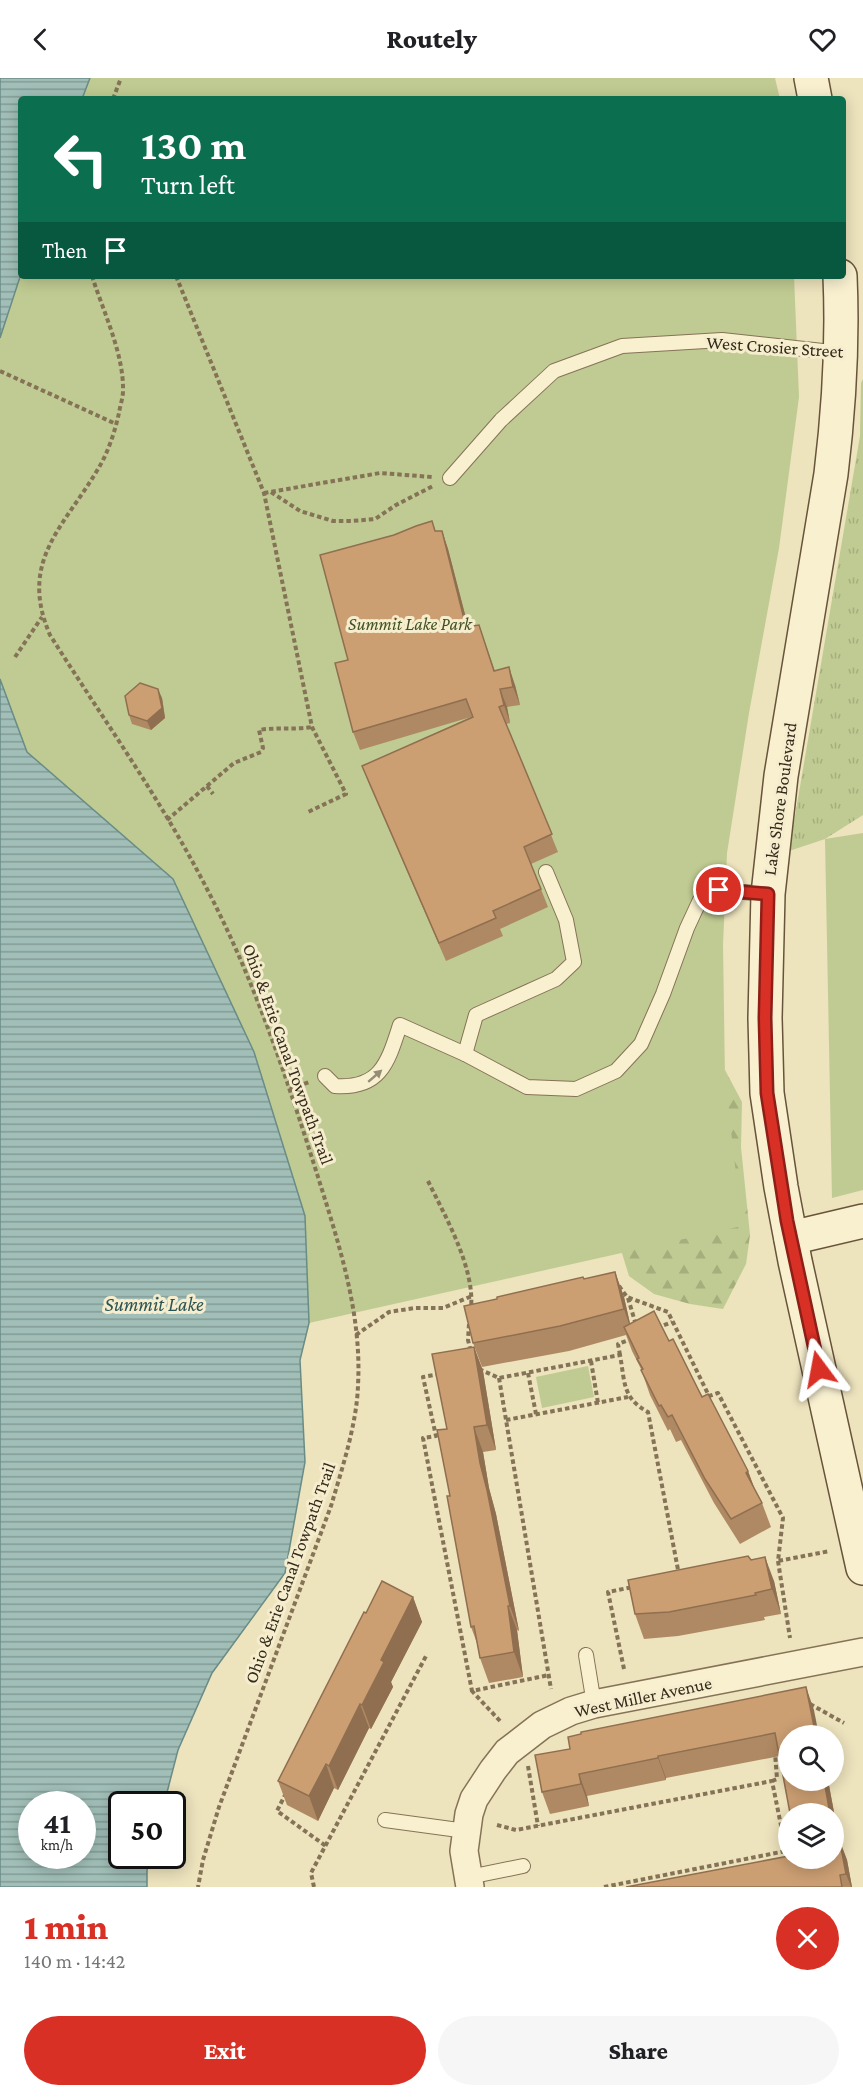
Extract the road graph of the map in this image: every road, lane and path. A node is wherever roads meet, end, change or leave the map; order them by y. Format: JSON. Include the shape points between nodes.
{"nodes":[{"id":1,"x":121,"y":78,"type":"edge"},
{"id":2,"x":811,"y":78,"type":"edge"},
{"id":3,"x":114,"y":96,"type":"edge"},
{"id":4,"x":814,"y":96,"type":"edge"},
{"id":5,"x":93,"y":279,"type":"edge"},
{"id":6,"x":177,"y":279,"type":"edge"},
{"id":7,"x":840,"y":279,"type":"edge"},
{"id":8,"x":852,"y":353,"type":"edge"},
{"id":9,"x":0,"y":371,"type":"edge"},
{"id":10,"x":116,"y":424,"type":"junction"},
{"id":11,"x":450,"y":478,"type":"junction"},
{"id":12,"x":271,"y":492,"type":"junction"},
{"id":13,"x":264,"y":493,"type":"junction"},
{"id":14,"x":42,"y":616,"type":"junction"},
{"id":15,"x":15,"y":657,"type":"dead end"},
{"id":16,"x":312,"y":727,"type":"junction"},
{"id":17,"x":207,"y":786,"type":"junction"},
{"id":18,"x":213,"y":794,"type":"dead end"},
{"id":19,"x":308,"y":812,"type":"dead end"},
{"id":20,"x":167,"y":820,"type":"junction"},
{"id":21,"x":546,"y":872,"type":"dead end"},
{"id":22,"x":768,"y":894,"type":"junction"},
{"id":23,"x":465,"y":1054,"type":"junction"},
{"id":24,"x":325,"y":1076,"type":"dead end"},
{"id":25,"x":428,"y":1181,"type":"dead end"},
{"id":26,"x":863,"y":1221,"type":"edge"},
{"id":27,"x":790,"y":1238,"type":"junction"},
{"id":28,"x":608,"y":1288,"type":"edge"},
{"id":29,"x":472,"y":1296,"type":"junction"},
{"id":30,"x":627,"y":1297,"type":"junction"},
{"id":31,"x":672,"y":1322,"type":"junction"},
{"id":32,"x":650,"y":1331,"type":"edge"},
{"id":33,"x":356,"y":1335,"type":"junction"},
{"id":34,"x":620,"y":1355,"type":"junction"},
{"id":35,"x":473,"y":1358,"type":"edge"},
{"id":36,"x":591,"y":1361,"type":"junction"},
{"id":37,"x":476,"y":1368,"type":"edge"},
{"id":38,"x":444,"y":1373,"type":"edge"},
{"id":39,"x":528,"y":1373,"type":"junction"},
{"id":40,"x":499,"y":1378,"type":"junction"},
{"id":41,"x":628,"y":1397,"type":"junction"},
{"id":42,"x":598,"y":1403,"type":"junction"},
{"id":43,"x":536,"y":1414,"type":"junction"},
{"id":44,"x":506,"y":1420,"type":"junction"},
{"id":45,"x":830,"y":1551,"type":"dead end"},
{"id":46,"x":778,"y":1561,"type":"junction"},
{"id":47,"x":863,"y":1568,"type":"edge"},
{"id":48,"x":690,"y":1575,"type":"edge"},
{"id":49,"x":680,"y":1576,"type":"junction"},
{"id":50,"x":670,"y":1579,"type":"edge"},
{"id":51,"x":639,"y":1586,"type":"edge"},
{"id":52,"x":790,"y":1638,"type":"dead end"},
{"id":53,"x":863,"y":1652,"type":"edge"},
{"id":54,"x":426,"y":1656,"type":"dead end"},
{"id":55,"x":586,"y":1656,"type":"dead end"},
{"id":56,"x":624,"y":1669,"type":"dead end"},
{"id":57,"x":549,"y":1675,"type":"junction"},
{"id":58,"x":551,"y":1689,"type":"dead end"},
{"id":59,"x":472,"y":1690,"type":"junction"},
{"id":60,"x":805,"y":1702,"type":"edge"},
{"id":61,"x":594,"y":1704,"type":"junction"},
{"id":62,"x":500,"y":1721,"type":"dead end"},
{"id":63,"x":844,"y":1724,"type":"dead end"},
{"id":64,"x":773,"y":1743,"type":"edge"},
{"id":65,"x":528,"y":1765,"type":"dead end"},
{"id":66,"x":772,"y":1780,"type":"junction"},
{"id":67,"x":287,"y":1790,"type":"edge"},
{"id":68,"x":778,"y":1810,"type":"edge"},
{"id":69,"x":385,"y":1820,"type":"dead end"},
{"id":70,"x":497,"y":1825,"type":"dead end"},
{"id":71,"x":538,"y":1826,"type":"junction"},
{"id":72,"x":466,"y":1831,"type":"junction"},
{"id":73,"x":326,"y":1846,"type":"junction"},
{"id":74,"x":778,"y":1853,"type":"edge"},
{"id":75,"x":523,"y":1866,"type":"dead end"},
{"id":76,"x":470,"y":1882,"type":"edge"},
{"id":77,"x":198,"y":1887,"type":"edge"},
{"id":78,"x":314,"y":1887,"type":"edge"},
{"id":79,"x":604,"y":1887,"type":"edge"}],
"edges":[{"from":1,"to":3,"type":"path"},
{"from":2,"to":4,"type":"main road"},
{"from":5,"to":10,"type":"path","name":"Ohio & Erie Canal Towpath Trail","via":[[120,361],[123,392]]},
{"from":6,"to":13,"type":"path"},
{"from":7,"to":8,"type":"main road","name":"Lake Shore Boulevard"},
{"from":8,"to":11,"type":"lane","name":"West Crosier Street","via":[[722,340],[622,346],[554,371],[501,420]]},
{"from":8,"to":22,"type":"main road","name":"Lake Shore Boulevard","via":[[781,776]]},
{"from":9,"to":10,"type":"path"},
{"from":10,"to":14,"type":"path","name":"Ohio & Erie Canal Towpath Trail","via":[[99,468],[46,552],[40,574]]},
{"from":11,"to":12,"type":"path","via":[[380,472]]},
{"from":11,"to":12,"type":"path","via":[[375,519],[352,521],[333,521],[300,511]]},
{"from":12,"to":13,"type":"path"},
{"from":13,"to":16,"type":"path"},
{"from":14,"to":15,"type":"path"},
{"from":14,"to":20,"type":"path","name":"Ohio & Erie Canal Towpath Trail","via":[[50,635]]},
{"from":16,"to":17,"type":"path","via":[[259,730],[261,752],[234,763]]},
{"from":16,"to":19,"type":"path","via":[[346,794]]},
{"from":17,"to":18,"type":"path"},
{"from":17,"to":20,"type":"path"},
{"from":20,"to":33,"type":"path","name":"Ohio & Erie Canal Towpath Trail","via":[[207,888],[238,953],[290,1089],[343,1257]]},
{"from":21,"to":23,"type":"lane","via":[[566,920],[574,962],[556,979],[476,1015]]},
{"from":22,"to":23,"type":"lane","via":[[719,890],[700,900],[641,1044],[616,1071],[576,1089],[527,1087]]},
{"from":22,"to":27,"type":"main road","name":"Lake Shore Boulevard","via":[[767,1093]]},
{"from":24,"to":23,"type":"lane","one_way":true,"via":[[335,1086],[366,1083],[381,1072],[400,1025]]},
{"from":25,"to":29,"type":"path","via":[[460,1250]]},
{"from":26,"to":27,"type":"main road"},
{"from":27,"to":47,"type":"main road","name":"Lake Shore Boulevard"},
{"from":28,"to":30,"type":"path","via":[[619,1286]]},
{"from":29,"to":33,"type":"path","via":[[442,1308],[389,1312]]},
{"from":29,"to":35,"type":"path","via":[[468,1340]]},
{"from":30,"to":31,"type":"path","via":[[668,1312]]},
{"from":30,"to":34,"type":"path","via":[[639,1335],[618,1344]]},
{"from":31,"to":32,"type":"path"},
{"from":31,"to":46,"type":"path","via":[[709,1396],[718,1394],[783,1518]]},
{"from":33,"to":77,"type":"path","name":"Ohio & Erie Canal Towpath Trail","via":[[358,1388],[344,1462],[301,1590],[219,1807]]},
{"from":34,"to":36,"type":"path"},
{"from":34,"to":41,"type":"path"},
{"from":36,"to":39,"type":"path"},
{"from":36,"to":42,"type":"path"},
{"from":37,"to":40,"type":"path"},
{"from":38,"to":59,"type":"path","via":[[423,1377],[436,1436],[423,1438]]},
{"from":39,"to":40,"type":"path"},
{"from":39,"to":43,"type":"path"},
{"from":40,"to":44,"type":"path"},
{"from":41,"to":42,"type":"path"},
{"from":41,"to":49,"type":"path","via":[[648,1413]]},
{"from":42,"to":43,"type":"path"},
{"from":43,"to":44,"type":"path"},
{"from":44,"to":57,"type":"path"},
{"from":45,"to":46,"type":"path"},
{"from":46,"to":52,"type":"path"},
{"from":48,"to":49,"type":"path"},
{"from":49,"to":50,"type":"path"},
{"from":51,"to":56,"type":"path","via":[[608,1592]]},
{"from":53,"to":61,"type":"street","name":"West Miller Avenue"},
{"from":54,"to":73,"type":"path"},
{"from":55,"to":61,"type":"lane"},
{"from":57,"to":58,"type":"path"},
{"from":57,"to":59,"type":"path"},
{"from":59,"to":62,"type":"path"},
{"from":60,"to":63,"type":"path"},
{"from":61,"to":72,"type":"street","name":"West Miller Avenue","via":[[542,1725],[507,1752],[474,1799]]},
{"from":64,"to":66,"type":"path","via":[[777,1779]]},
{"from":65,"to":71,"type":"path"},
{"from":66,"to":68,"type":"path"},
{"from":66,"to":71,"type":"path"},
{"from":67,"to":73,"type":"path","via":[[277,1811]]},
{"from":69,"to":72,"type":"lane"},
{"from":70,"to":71,"type":"path","via":[[516,1830]]},
{"from":72,"to":76,"type":"street","name":"West Miller Avenue","via":[[464,1851]]},
{"from":73,"to":78,"type":"path","via":[[311,1874]]},
{"from":74,"to":79,"type":"path"},
{"from":75,"to":76,"type":"lane"}]}
